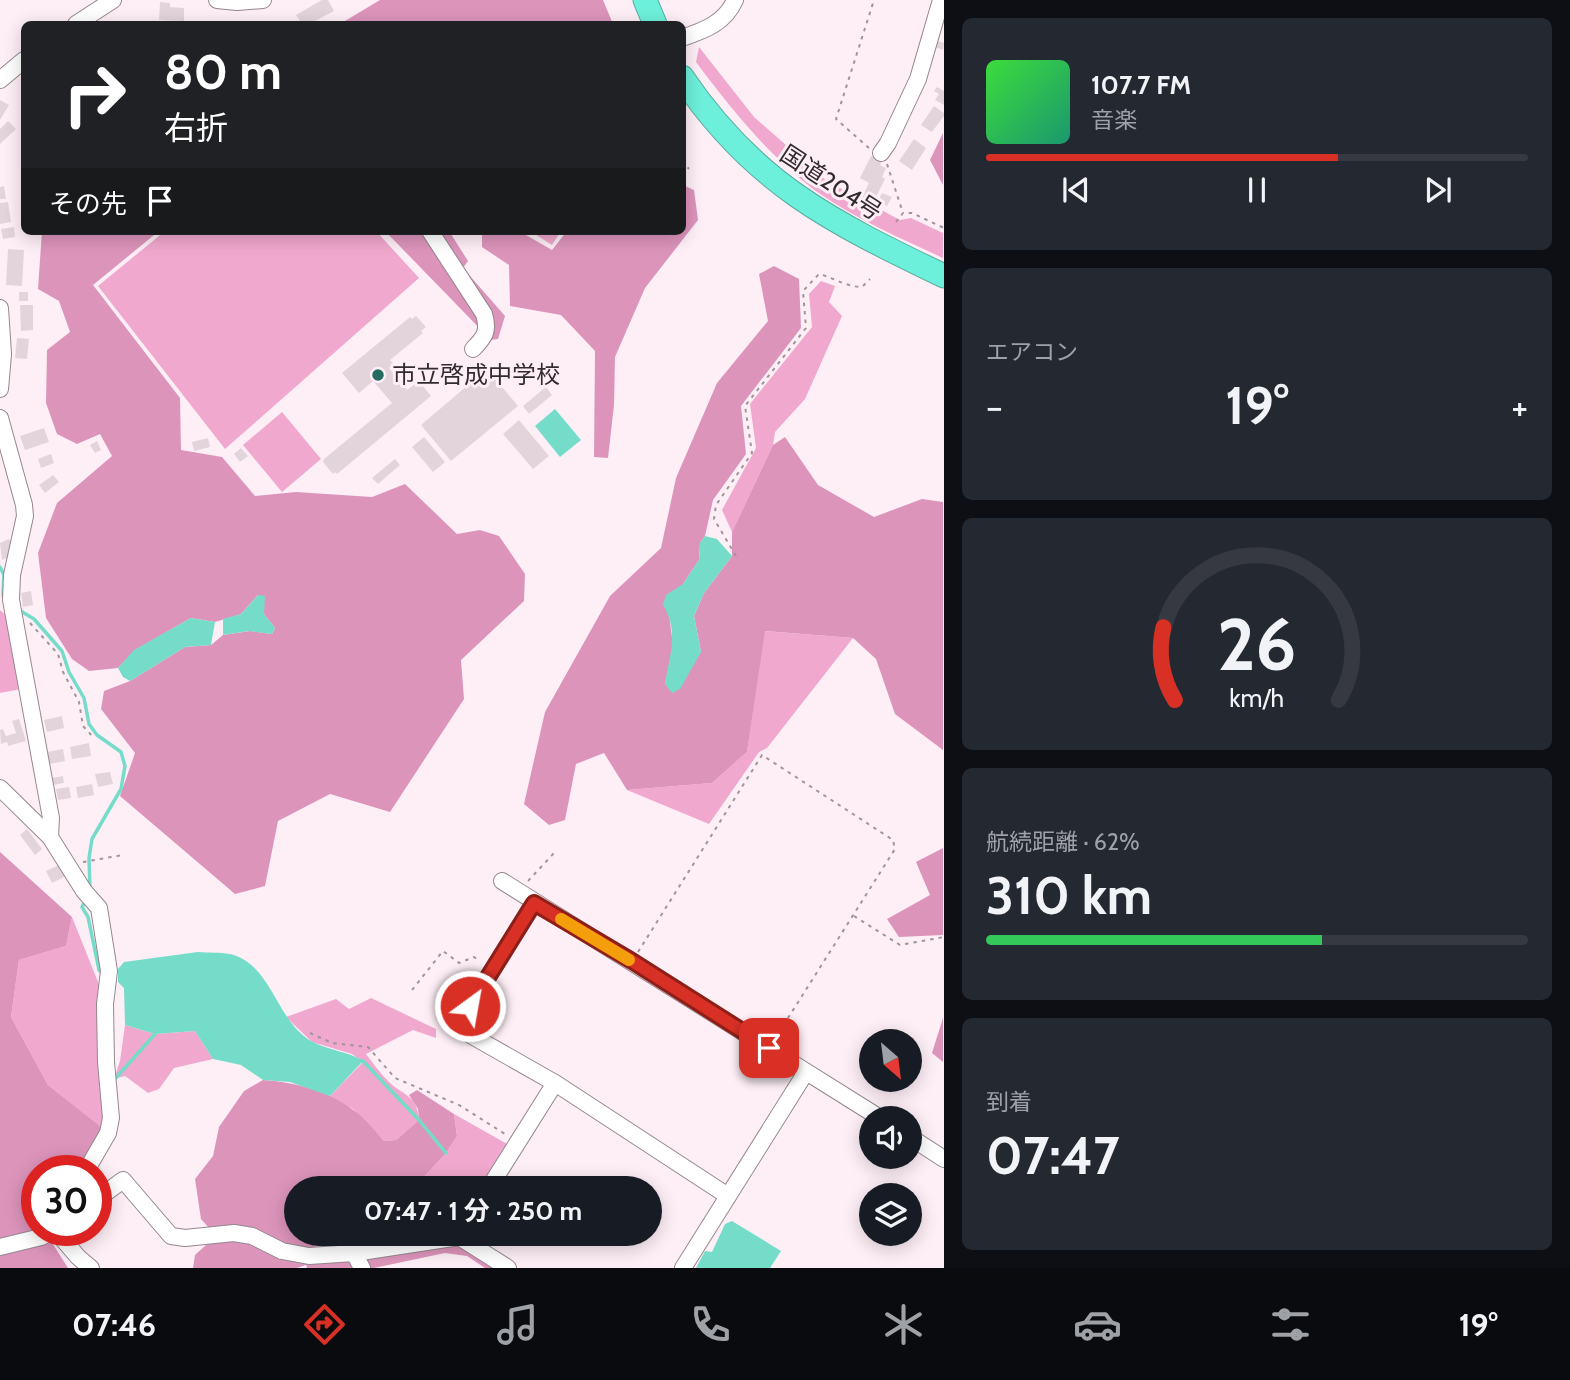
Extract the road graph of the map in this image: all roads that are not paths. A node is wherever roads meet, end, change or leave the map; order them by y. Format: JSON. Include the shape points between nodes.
{"nodes":[{"id":1,"x":113,"y":0,"type":"edge"},
{"id":2,"x":217,"y":0,"type":"edge"},
{"id":3,"x":263,"y":0,"type":"edge"},
{"id":4,"x":645,"y":0,"type":"edge"},
{"id":5,"x":734,"y":0,"type":"edge"},
{"id":6,"x":941,"y":0,"type":"edge"},
{"id":7,"x":81,"y":21,"type":"edge"},
{"id":8,"x":654,"y":21,"type":"edge"},
{"id":9,"x":686,"y":37,"type":"edge"},
{"id":10,"x":21,"y":62,"type":"edge"},
{"id":11,"x":0,"y":80,"type":"edge"},
{"id":12,"x":686,"y":83,"type":"edge"},
{"id":13,"x":881,"y":153,"type":"road end"},
{"id":14,"x":433,"y":235,"type":"edge"},
{"id":15,"x":943,"y":276,"type":"edge"},
{"id":16,"x":0,"y":308,"type":"edge"},
{"id":17,"x":472,"y":349,"type":"dead end"},
{"id":18,"x":0,"y":389,"type":"edge"},
{"id":19,"x":0,"y":418,"type":"edge"},
{"id":20,"x":0,"y":788,"type":"edge"},
{"id":21,"x":50,"y":837,"type":"junction"},
{"id":22,"x":502,"y":881,"type":"dead end"},
{"id":23,"x":527,"y":898,"type":"junction"},
{"id":24,"x":806,"y":1072,"type":"junction"},
{"id":25,"x":555,"y":1083,"type":"junction"},
{"id":26,"x":861,"y":1106,"type":"edge"},
{"id":27,"x":922,"y":1146,"type":"edge"},
{"id":28,"x":95,"y":1155,"type":"edge"},
{"id":29,"x":943,"y":1159,"type":"edge"},
{"id":30,"x":497,"y":1176,"type":"edge"},
{"id":31,"x":112,"y":1188,"type":"edge"},
{"id":32,"x":728,"y":1196,"type":"junction"},
{"id":33,"x":21,"y":1242,"type":"edge"},
{"id":34,"x":69,"y":1246,"type":"edge"},
{"id":35,"x":398,"y":1246,"type":"edge"},
{"id":36,"x":475,"y":1246,"type":"edge"},
{"id":37,"x":0,"y":1247,"type":"edge"},
{"id":38,"x":354,"y":1253,"type":"junction"},
{"id":39,"x":91,"y":1268,"type":"edge"},
{"id":40,"x":362,"y":1268,"type":"edge"},
{"id":41,"x":508,"y":1268,"type":"edge"},
{"id":42,"x":683,"y":1268,"type":"edge"}],
"edges":[{"from":1,"to":7,"type":"street"},
{"from":2,"to":3,"type":"street"},
{"from":4,"to":8,"type":"highway"},
{"from":5,"to":9,"type":"street","via":[[721,20]]},
{"from":6,"to":13,"type":"street","via":[[918,79]]},
{"from":10,"to":11,"type":"street"},
{"from":12,"to":15,"type":"highway","name":"国道204号","via":[[731,142],[779,185],[852,231]]},
{"from":14,"to":17,"type":"street","via":[[484,314],[485,337]]},
{"from":16,"to":18,"type":"street","via":[[4,354]]},
{"from":19,"to":21,"type":"street","via":[[24,505],[12,575],[12,606],[51,818]]},
{"from":20,"to":21,"type":"street"},
{"from":21,"to":28,"type":"street","via":[[99,908],[108,975],[106,1062],[111,1118]]},
{"from":22,"to":23,"type":"street"},
{"from":23,"to":24,"type":"street"},
{"from":23,"to":25,"type":"street","via":[[493,970],[459,1024]]},
{"from":24,"to":26,"type":"street"},
{"from":24,"to":32,"type":"street"},
{"from":25,"to":30,"type":"street"},
{"from":25,"to":32,"type":"street"},
{"from":27,"to":29,"type":"street"},
{"from":31,"to":38,"type":"street","via":[[123,1180],[171,1236],[234,1233],[309,1256]]},
{"from":32,"to":42,"type":"street"},
{"from":33,"to":37,"type":"street"},
{"from":34,"to":39,"type":"street"},
{"from":35,"to":38,"type":"street"},
{"from":36,"to":41,"type":"street"},
{"from":38,"to":40,"type":"street"}]}
